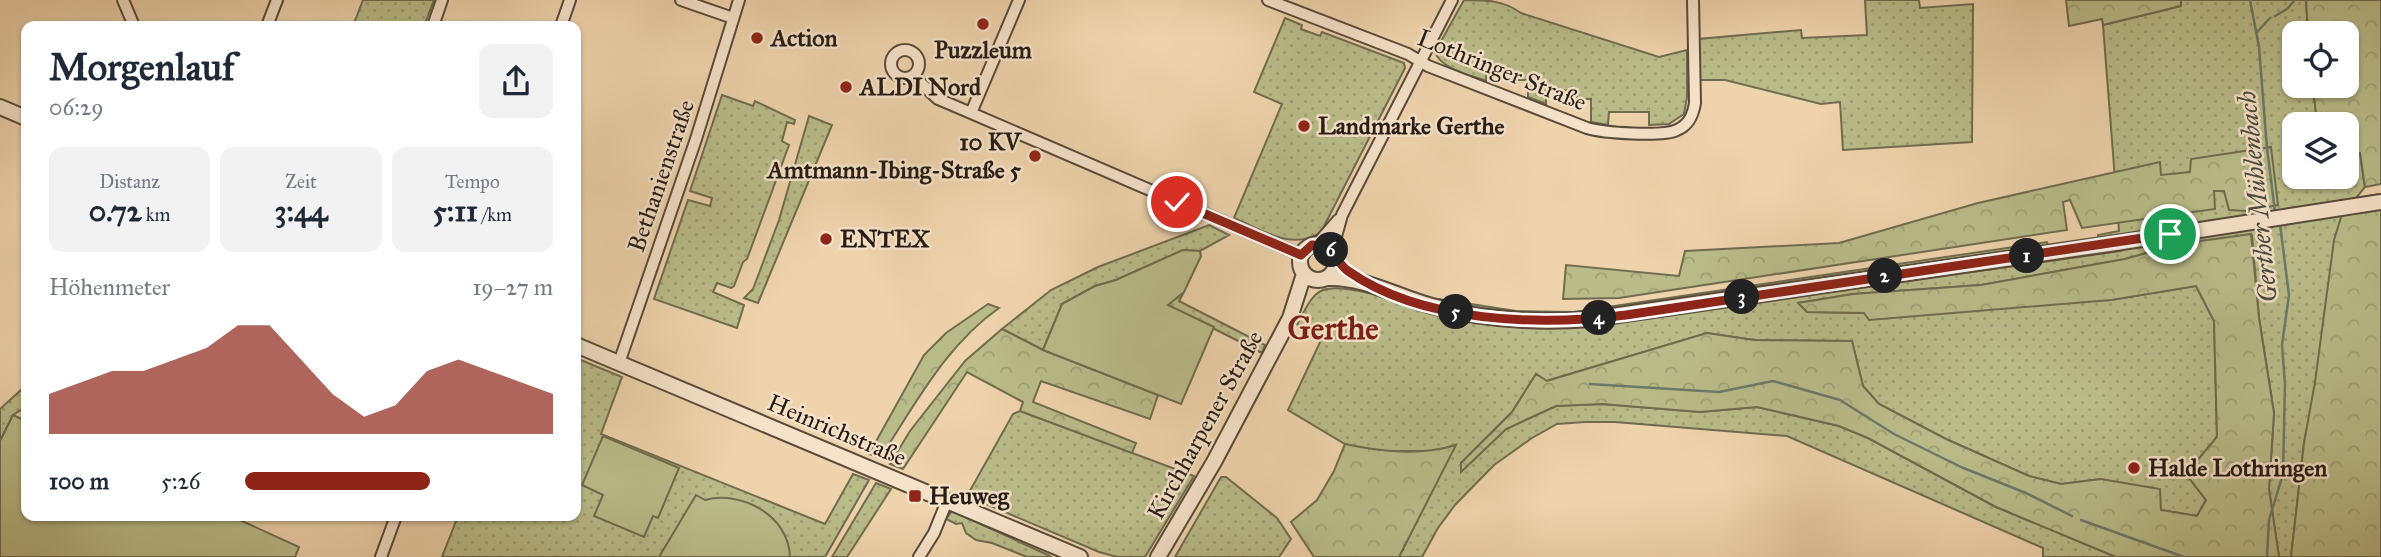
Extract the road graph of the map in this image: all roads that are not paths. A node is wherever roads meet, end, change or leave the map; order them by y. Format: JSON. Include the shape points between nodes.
{"nodes":[{"id":1,"x":123,"y":0,"type":"edge"},
{"id":2,"x":277,"y":0,"type":"edge"},
{"id":3,"x":442,"y":0,"type":"edge"},
{"id":4,"x":570,"y":0,"type":"edge"},
{"id":5,"x":681,"y":0,"type":"edge"},
{"id":6,"x":739,"y":0,"type":"edge"},
{"id":7,"x":1019,"y":0,"type":"edge"},
{"id":8,"x":1268,"y":0,"type":"edge"},
{"id":9,"x":1452,"y":0,"type":"edge"},
{"id":10,"x":1693,"y":0,"type":"edge"},
{"id":11,"x":733,"y":18,"type":"junction"},
{"id":12,"x":132,"y":21,"type":"edge"},
{"id":13,"x":269,"y":21,"type":"edge"},
{"id":14,"x":435,"y":21,"type":"edge"},
{"id":15,"x":563,"y":21,"type":"edge"},
{"id":16,"x":1420,"y":62,"type":"junction"},
{"id":17,"x":913,"y":76,"type":"dead end"},
{"id":18,"x":0,"y":107,"type":"edge"},
{"id":19,"x":971,"y":113,"type":"junction"},
{"id":20,"x":21,"y":116,"type":"edge"},
{"id":21,"x":2381,"y":202,"type":"edge"},
{"id":22,"x":1342,"y":215,"type":"junction"},
{"id":23,"x":1317,"y":244,"type":"junction"},
{"id":24,"x":1301,"y":255,"type":"junction"},
{"id":25,"x":1334,"y":255,"type":"junction"},
{"id":26,"x":1304,"y":274,"type":"junction"},
{"id":27,"x":1325,"y":279,"type":"junction"},
{"id":28,"x":1376,"y":287,"type":"junction"},
{"id":29,"x":1292,"y":315,"type":"junction"},
{"id":30,"x":581,"y":347,"type":"edge"},
{"id":31,"x":619,"y":363,"type":"junction"},
{"id":32,"x":947,"y":501,"type":"junction"},
{"id":33,"x":394,"y":521,"type":"edge"},
{"id":34,"x":923,"y":556,"type":"edge"},
{"id":35,"x":381,"y":557,"type":"edge"},
{"id":36,"x":1080,"y":557,"type":"edge"},
{"id":37,"x":1158,"y":557,"type":"edge"}],
"edges":[{"from":1,"to":12,"type":"street"},
{"from":2,"to":13,"type":"street"},
{"from":3,"to":14,"type":"street"},
{"from":4,"to":15,"type":"street"},
{"from":5,"to":11,"type":"street"},
{"from":6,"to":11,"type":"street","name":"Bethanienstraße"},
{"from":7,"to":19,"type":"street"},
{"from":8,"to":16,"type":"street","name":"Lothringer Straße"},
{"from":9,"to":16,"type":"street"},
{"from":10,"to":16,"type":"street","name":"Lothringer Straße","via":[[1695,103],[1692,116],[1673,132],[1601,132]]},
{"from":11,"to":31,"type":"street","name":"Bethanienstraße"},
{"from":16,"to":22,"type":"street"},
{"from":17,"to":19,"type":"street","via":[[938,99]]},
{"from":18,"to":20,"type":"street"},
{"from":19,"to":24,"type":"street"},
{"from":21,"to":28,"type":"street","via":[[1591,319],[1532,321],[1483,316],[1424,304]]},
{"from":22,"to":23,"type":"street"},
{"from":22,"to":25,"type":"street"},
{"from":23,"to":24,"type":"street"},
{"from":23,"to":25,"type":"street"},
{"from":24,"to":26,"type":"street"},
{"from":25,"to":27,"type":"street","via":[[1335,270]]},
{"from":25,"to":28,"type":"street","via":[[1345,269]]},
{"from":26,"to":27,"type":"street","via":[[1314,281]]},
{"from":26,"to":29,"type":"street","name":"Kirchharpener Straße"},
{"from":27,"to":28,"type":"street","via":[[1349,279]]},
{"from":27,"to":29,"type":"street","name":"Kirchharpener Straße","via":[[1309,290]]},
{"from":29,"to":37,"type":"street","name":"Kirchharpener Straße"},
{"from":30,"to":31,"type":"street","name":"Heinrichstraße"},
{"from":31,"to":32,"type":"street","name":"Heinrichstraße"},
{"from":32,"to":34,"type":"street"},
{"from":32,"to":36,"type":"street","name":"Heinrichstraße"},
{"from":33,"to":35,"type":"street"}]}
